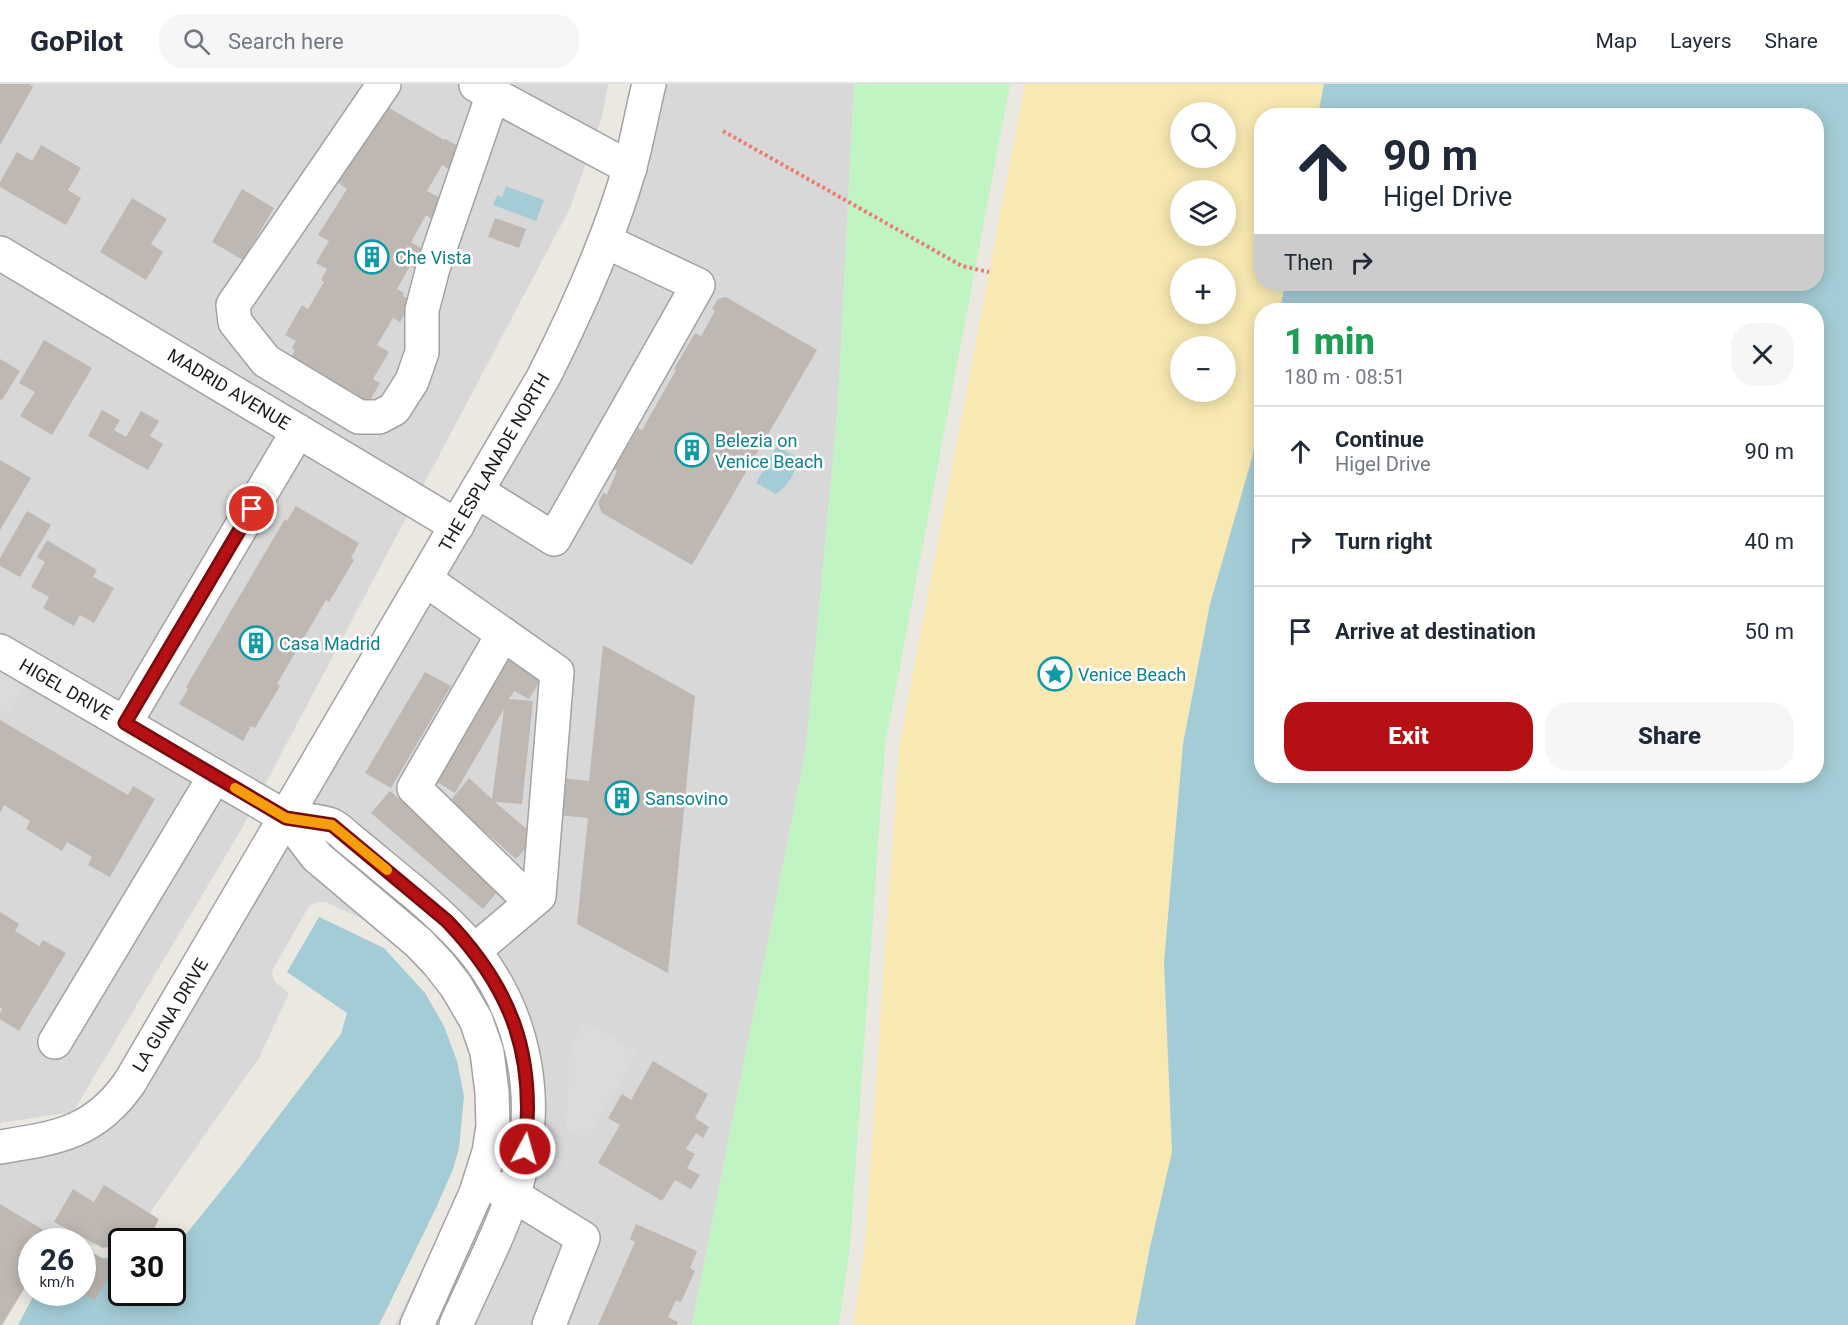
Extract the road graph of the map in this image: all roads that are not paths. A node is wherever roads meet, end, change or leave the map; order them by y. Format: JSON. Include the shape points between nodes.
{"nodes":[{"id":1,"x":384,"y":84,"type":"edge"},
{"id":2,"x":649,"y":84,"type":"edge"},
{"id":3,"x":484,"y":89,"type":"edge"},
{"id":4,"x":630,"y":168,"type":"junction"},
{"id":5,"x":605,"y":240,"type":"junction"},
{"id":6,"x":0,"y":253,"type":"edge"},
{"id":7,"x":298,"y":431,"type":"junction"},
{"id":8,"x":477,"y":491,"type":"junction"},
{"id":9,"x":457,"y":526,"type":"junction"},
{"id":10,"x":426,"y":580,"type":"junction"},
{"id":11,"x":503,"y":634,"type":"junction"},
{"id":12,"x":0,"y":651,"type":"edge"},
{"id":13,"x":125,"y":723,"type":"junction"},
{"id":14,"x":215,"y":776,"type":"junction"},
{"id":15,"x":286,"y":818,"type":"junction"},
{"id":16,"x":531,"y":902,"type":"junction"},
{"id":17,"x":474,"y":951,"type":"junction"},
{"id":18,"x":55,"y":1042,"type":"dead end"},
{"id":19,"x":0,"y":1147,"type":"edge"},
{"id":20,"x":480,"y":1182,"type":"junction"},
{"id":21,"x":513,"y":1195,"type":"junction"},
{"id":22,"x":417,"y":1325,"type":"edge"},
{"id":23,"x":456,"y":1325,"type":"edge"},
{"id":24,"x":549,"y":1325,"type":"edge"}],
"edges":[{"from":1,"to":3,"type":"street","via":[[233,305],[235,322],[267,361],[359,417],[379,417],[394,409],[412,381],[422,352],[422,310]]},
{"from":2,"to":4,"type":"street","name":"THE ESPLANADE NORTH"},
{"from":3,"to":4,"type":"street"},
{"from":4,"to":5,"type":"street","name":"THE ESPLANADE NORTH"},
{"from":5,"to":8,"type":"street","name":"THE ESPLANADE NORTH","via":[[543,378]]},
{"from":5,"to":8,"type":"street","via":[[698,285],[554,538]]},
{"from":6,"to":7,"type":"street","name":"MADRID AVENUE"},
{"from":7,"to":9,"type":"street","name":"MADRID AVENUE"},
{"from":7,"to":13,"type":"street"},
{"from":8,"to":9,"type":"street","name":"THE ESPLANADE NORTH"},
{"from":9,"to":10,"type":"street","name":"THE ESPLANADE NORTH"},
{"from":10,"to":11,"type":"street"},
{"from":10,"to":15,"type":"street","name":"THE ESPLANADE NORTH"},
{"from":11,"to":16,"type":"street","via":[[557,672],[539,896]]},
{"from":11,"to":16,"type":"street","via":[[414,788]]},
{"from":12,"to":13,"type":"street","name":"HIGEL DRIVE"},
{"from":13,"to":14,"type":"street","name":"HIGEL DRIVE"},
{"from":14,"to":15,"type":"street","name":"HIGEL DRIVE"},
{"from":14,"to":18,"type":"street"},
{"from":15,"to":17,"type":"street","via":[[332,825],[447,921]]},
{"from":15,"to":19,"type":"street","name":"LA GUNA DRIVE","via":[[120,1096],[104,1113],[79,1129],[41,1141]]},
{"from":15,"to":20,"type":"street","via":[[317,857],[438,963],[476,1020],[487,1052],[493,1126]]},
{"from":16,"to":17,"type":"street"},
{"from":17,"to":21,"type":"street","via":[[511,1016],[527,1076],[525,1149]]},
{"from":20,"to":21,"type":"street"},
{"from":20,"to":22,"type":"street"},
{"from":21,"to":23,"type":"street"},
{"from":21,"to":24,"type":"street","via":[[583,1238]]}]}
